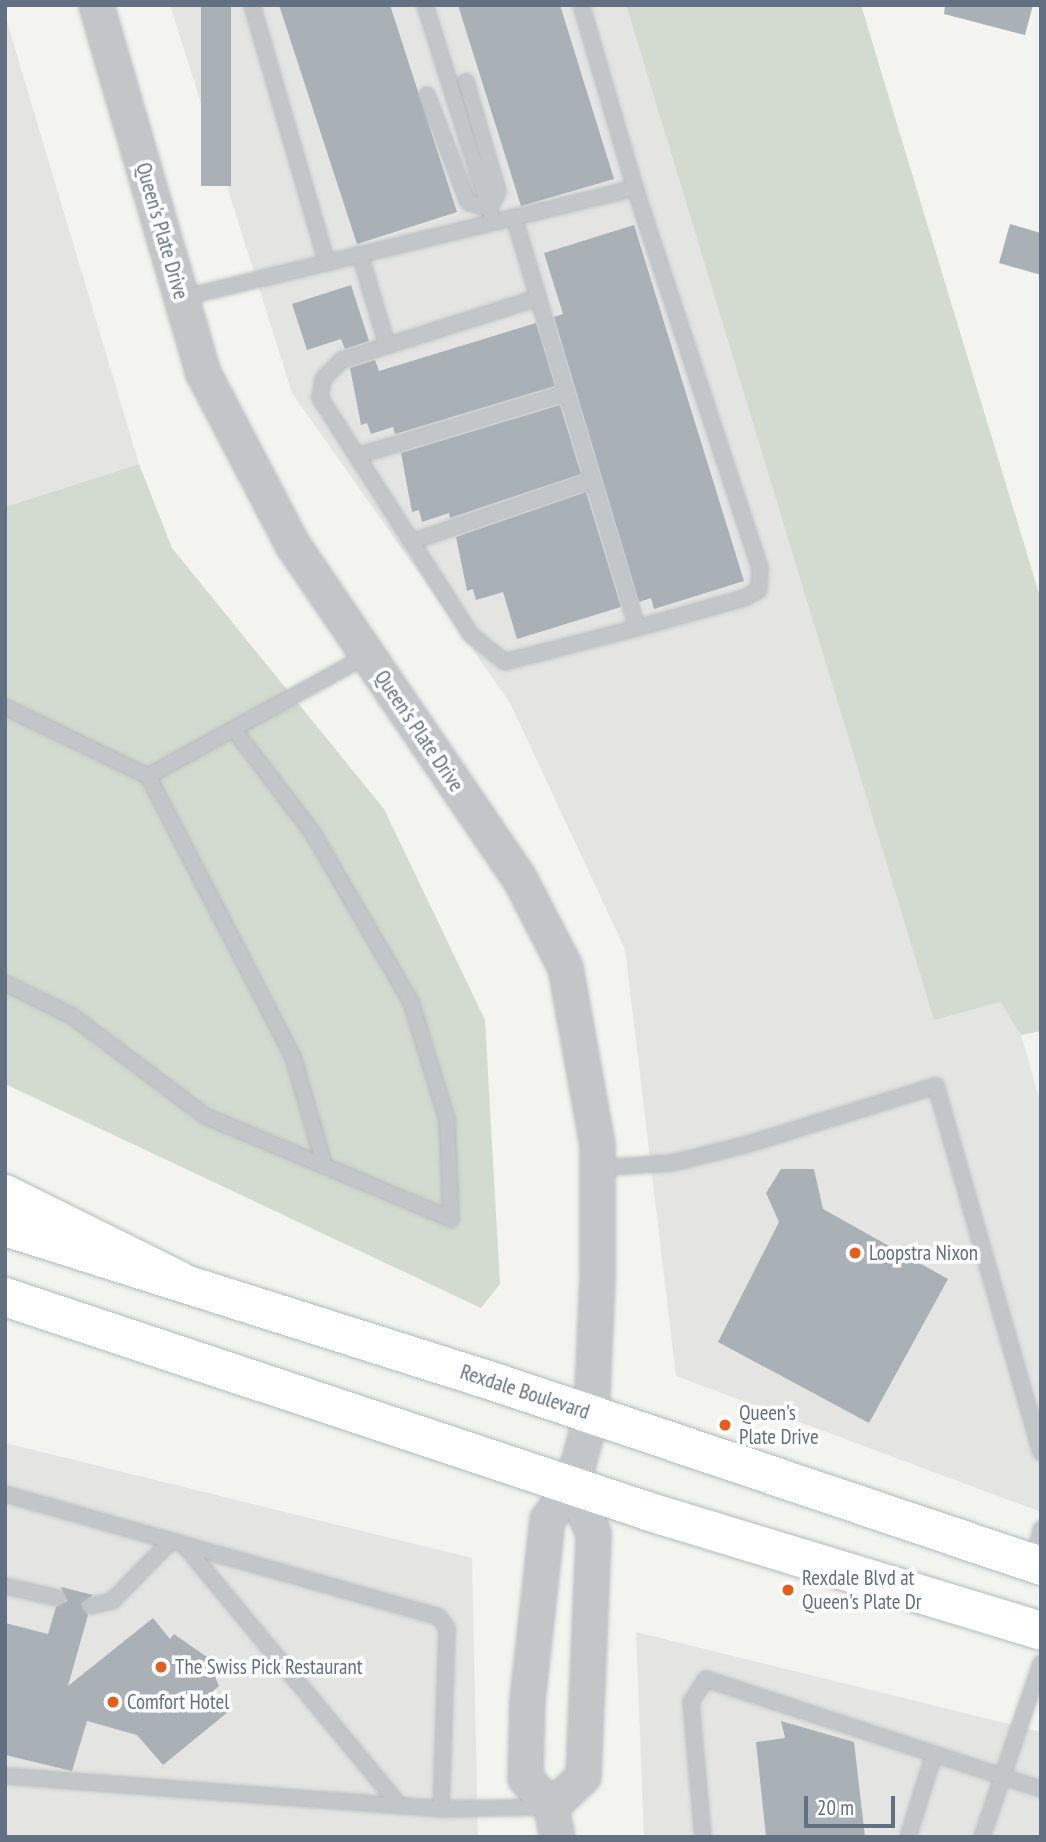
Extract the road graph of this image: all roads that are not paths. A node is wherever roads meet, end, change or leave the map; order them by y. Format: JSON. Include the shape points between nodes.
{"nodes":[{"id":1,"x":96,"y":5,"type":"edge"},
{"id":2,"x":251,"y":5,"type":"edge"},
{"id":3,"x":425,"y":5,"type":"edge"},
{"id":4,"x":581,"y":5,"type":"edge"},
{"id":5,"x":466,"y":82,"type":"dead end"},
{"id":6,"x":427,"y":95,"type":"dead end"},
{"id":7,"x":635,"y":188,"type":"junction"},
{"id":8,"x":492,"y":215,"type":"junction"},
{"id":9,"x":513,"y":217,"type":"junction"},
{"id":10,"x":360,"y":254,"type":"junction"},
{"id":11,"x":327,"y":262,"type":"junction"},
{"id":12,"x":181,"y":298,"type":"junction"},
{"id":13,"x":537,"y":298,"type":"junction"},
{"id":14,"x":387,"y":345,"type":"junction"},
{"id":15,"x":566,"y":393,"type":"junction"},
{"id":16,"x":357,"y":456,"type":"junction"},
{"id":17,"x":592,"y":480,"type":"junction"},
{"id":18,"x":411,"y":542,"type":"junction"},
{"id":19,"x":637,"y":628,"type":"junction"},
{"id":20,"x":368,"y":655,"type":"junction"},
{"id":21,"x":5,"y":707,"type":"edge"},
{"id":22,"x":235,"y":731,"type":"junction"},
{"id":23,"x":148,"y":776,"type":"junction"},
{"id":24,"x":5,"y":983,"type":"edge"},
{"id":25,"x":324,"y":1164,"type":"junction"},
{"id":26,"x":597,"y":1168,"type":"junction"},
{"id":27,"x":5,"y":1194,"type":"edge"},
{"id":28,"x":5,"y":1227,"type":"edge"},
{"id":29,"x":178,"y":1280,"type":"junction"},
{"id":30,"x":5,"y":1297,"type":"edge"},
{"id":31,"x":591,"y":1413,"type":"junction"},
{"id":32,"x":1041,"y":1452,"type":"edge"},
{"id":33,"x":572,"y":1486,"type":"junction"},
{"id":34,"x":5,"y":1494,"type":"edge"},
{"id":35,"x":178,"y":1543,"type":"junction"},
{"id":36,"x":1038,"y":1553,"type":"edge"},
{"id":37,"x":5,"y":1586,"type":"edge"},
{"id":38,"x":58,"y":1598,"type":"dead end"},
{"id":39,"x":90,"y":1606,"type":"dead end"},
{"id":40,"x":1041,"y":1631,"type":"edge"},
{"id":41,"x":1041,"y":1663,"type":"edge"},
{"id":42,"x":934,"y":1754,"type":"junction"},
{"id":43,"x":5,"y":1776,"type":"edge"},
{"id":44,"x":1003,"y":1776,"type":"junction"},
{"id":45,"x":1041,"y":1789,"type":"edge"},
{"id":46,"x":400,"y":1806,"type":"junction"},
{"id":47,"x":441,"y":1809,"type":"junction"},
{"id":48,"x":554,"y":1822,"type":"edge"},
{"id":49,"x":703,"y":1837,"type":"edge"},
{"id":50,"x":908,"y":1837,"type":"edge"},
{"id":51,"x":982,"y":1837,"type":"edge"}],
"edges":[{"from":1,"to":12,"type":"street","name":"Queen's Plate Drive"},
{"from":2,"to":11,"type":"lane"},
{"from":3,"to":8,"type":"lane"},
{"from":4,"to":7,"type":"lane"},
{"from":5,"to":8,"type":"lane","via":[[498,192]]},
{"from":6,"to":8,"type":"lane","via":[[468,202]]},
{"from":7,"to":9,"type":"lane"},
{"from":7,"to":19,"type":"lane","via":[[760,569],[759,590],[744,598]]},
{"from":8,"to":9,"type":"lane"},
{"from":8,"to":10,"type":"lane"},
{"from":9,"to":13,"type":"lane"},
{"from":10,"to":11,"type":"lane"},
{"from":10,"to":14,"type":"lane"},
{"from":11,"to":12,"type":"lane"},
{"from":12,"to":20,"type":"street","name":"Queen's Plate Drive","via":[[203,373],[292,544]]},
{"from":13,"to":14,"type":"lane"},
{"from":13,"to":15,"type":"lane"},
{"from":14,"to":16,"type":"lane","via":[[342,360],[323,379],[320,398]]},
{"from":15,"to":16,"type":"lane"},
{"from":15,"to":17,"type":"lane"},
{"from":16,"to":18,"type":"lane"},
{"from":17,"to":18,"type":"lane"},
{"from":17,"to":19,"type":"lane"},
{"from":18,"to":19,"type":"lane","via":[[471,635],[505,662]]},
{"from":20,"to":22,"type":"lane"},
{"from":20,"to":26,"type":"street","name":"Queen's Plate Drive","via":[[518,876],[565,967]]},
{"from":21,"to":23,"type":"lane"},
{"from":22,"to":23,"type":"lane"},
{"from":22,"to":25,"type":"lane","via":[[312,832],[411,1002],[447,1119],[451,1219]]},
{"from":23,"to":25,"type":"lane","via":[[293,1057]]},
{"from":24,"to":25,"type":"lane","via":[[72,1016],[205,1116]]},
{"from":26,"to":31,"type":"street","name":"Queen's Plate Drive"},
{"from":26,"to":32,"type":"lane","via":[[672,1163],[936,1086]]},
{"from":27,"to":29,"type":"main road"},
{"from":28,"to":29,"type":"main road","name":"Rexdale Boulevard"},
{"from":29,"to":31,"type":"main road","name":"Rexdale Boulevard"},
{"from":30,"to":33,"type":"main road"},
{"from":31,"to":33,"type":"street","name":"Queen's Plate Drive"},
{"from":31,"to":36,"type":"main road","name":"Rexdale Boulevard"},
{"from":33,"to":40,"type":"main road"},
{"from":33,"to":48,"type":"street","via":[[593,1533],[583,1776]]},
{"from":33,"to":48,"type":"street","name":"Queen's Plate Drive","via":[[547,1519],[527,1699],[525,1778]]},
{"from":34,"to":35,"type":"lane"},
{"from":35,"to":39,"type":"lane","via":[[112,1601]]},
{"from":35,"to":46,"type":"lane"},
{"from":35,"to":47,"type":"lane","via":[[439,1616],[447,1628]]},
{"from":37,"to":38,"type":"lane"},
{"from":41,"to":44,"type":"lane"},
{"from":42,"to":44,"type":"lane"},
{"from":42,"to":49,"type":"lane","via":[[706,1679],[691,1702]]},
{"from":42,"to":50,"type":"lane"},
{"from":43,"to":46,"type":"lane"},
{"from":44,"to":45,"type":"lane"},
{"from":44,"to":51,"type":"lane"},
{"from":46,"to":47,"type":"lane"},
{"from":47,"to":48,"type":"lane"}]}
